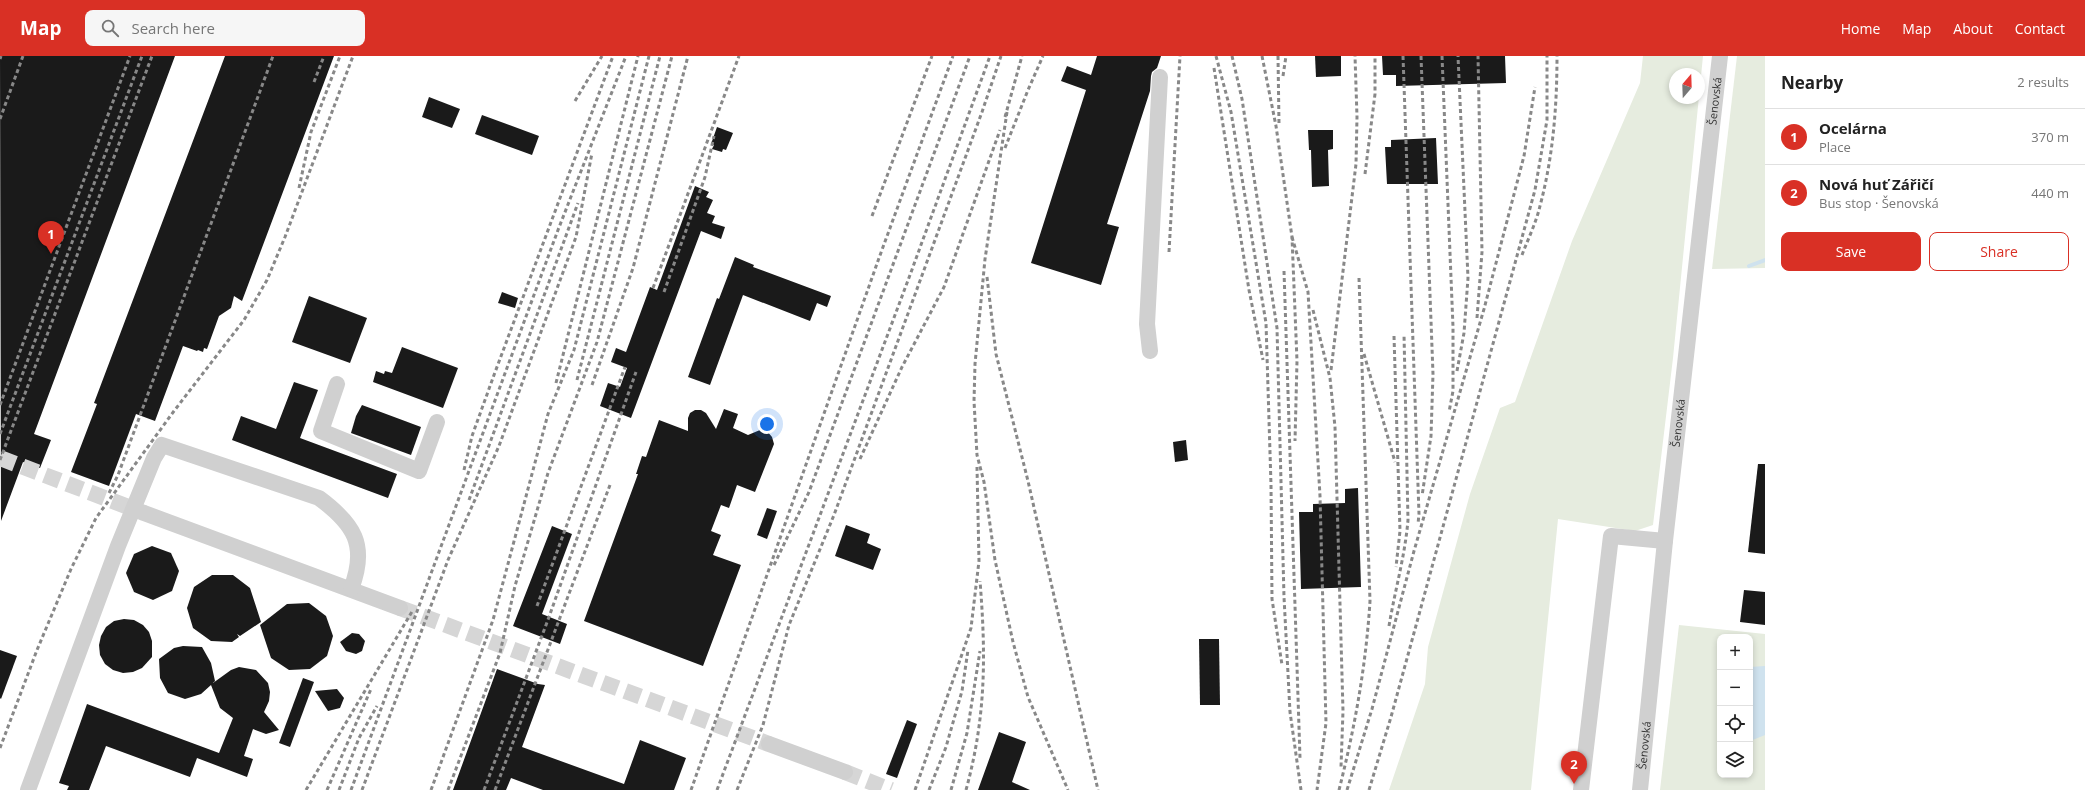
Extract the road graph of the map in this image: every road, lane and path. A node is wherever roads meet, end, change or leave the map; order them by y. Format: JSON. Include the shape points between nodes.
{"nodes":[{"id":1,"x":1720,"y":56,"type":"edge"},
{"id":2,"x":1160,"y":76,"type":"dead end"},
{"id":3,"x":1150,"y":351,"type":"dead end"},
{"id":4,"x":337,"y":384,"type":"dead end"},
{"id":5,"x":437,"y":422,"type":"dead end"},
{"id":6,"x":144,"y":512,"type":"tunnel mouth"},
{"id":7,"x":1665,"y":540,"type":"junction"},
{"id":8,"x":351,"y":589,"type":"junction"},
{"id":9,"x":400,"y":608,"type":"tunnel mouth"},
{"id":10,"x":769,"y":744,"type":"tunnel mouth"},
{"id":11,"x":845,"y":772,"type":"tunnel mouth"},
{"id":12,"x":28,"y":790,"type":"edge"},
{"id":13,"x":1581,"y":790,"type":"edge"},
{"id":14,"x":1640,"y":790,"type":"edge"}],
"edges":[{"from":1,"to":7,"type":"street","name":"Šenovská"},
{"from":2,"to":3,"type":"street","via":[[1147,324]]},
{"from":4,"to":5,"type":"street","via":[[321,431],[419,471]]},
{"from":6,"to":8,"type":"street"},
{"from":7,"to":13,"type":"street","via":[[1611,536]]},
{"from":7,"to":14,"type":"street","name":"Šenovská"},
{"from":8,"to":9,"type":"street"},
{"from":8,"to":12,"type":"street","via":[[358,569],[357,549],[352,528],[338,512],[319,498],[162,445],[154,458],[118,546]]},
{"from":10,"to":11,"type":"street"}]}
